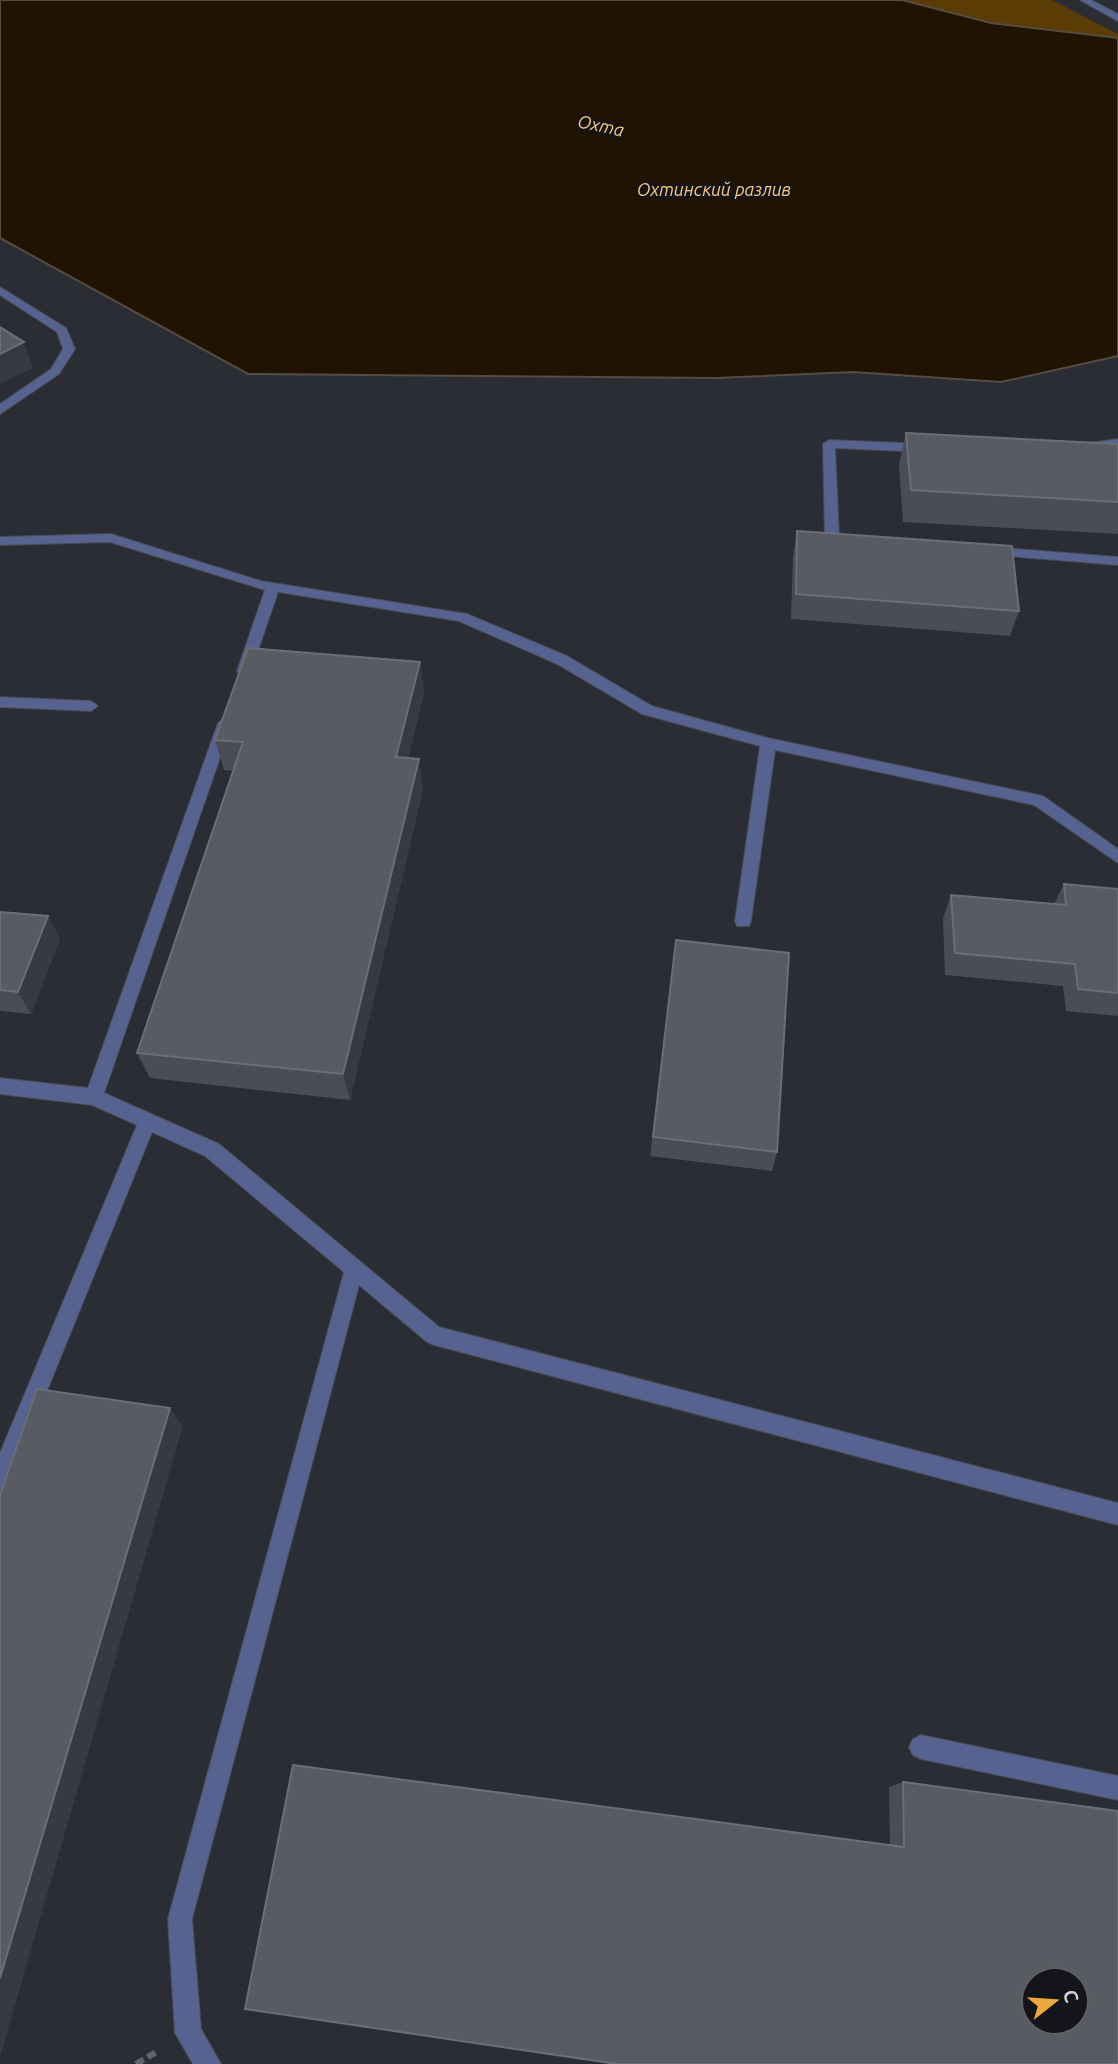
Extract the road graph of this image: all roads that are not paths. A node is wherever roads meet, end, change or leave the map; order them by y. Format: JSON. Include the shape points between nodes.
{"nodes":[{"id":1,"x":1084,"y":0,"type":"edge"},
{"id":2,"x":1118,"y":18,"type":"edge"},
{"id":3,"x":0,"y":290,"type":"edge"},
{"id":4,"x":0,"y":410,"type":"edge"},
{"id":5,"x":1118,"y":443,"type":"edge"},
{"id":6,"x":938,"y":449,"type":"edge"},
{"id":7,"x":1070,"y":449,"type":"edge"},
{"id":8,"x":0,"y":541,"type":"edge"},
{"id":9,"x":860,"y":542,"type":"edge"},
{"id":10,"x":968,"y":550,"type":"edge"},
{"id":11,"x":1118,"y":561,"type":"edge"},
{"id":12,"x":273,"y":587,"type":"junction"},
{"id":13,"x":0,"y":702,"type":"edge"},
{"id":14,"x":91,"y":706,"type":"dead end"},
{"id":15,"x":768,"y":743,"type":"junction"},
{"id":16,"x":1118,"y":857,"type":"edge"},
{"id":17,"x":743,"y":921,"type":"dead end"},
{"id":18,"x":0,"y":1086,"type":"edge"},
{"id":19,"x":94,"y":1097,"type":"junction"},
{"id":20,"x":148,"y":1119,"type":"junction"},
{"id":21,"x":354,"y":1269,"type":"junction"},
{"id":22,"x":0,"y":1479,"type":"edge"},
{"id":23,"x":1118,"y":1514,"type":"edge"},
{"id":24,"x":921,"y":1747,"type":"dead end"},
{"id":25,"x":1118,"y":1788,"type":"edge"},
{"id":26,"x":208,"y":2064,"type":"edge"}],
"edges":[{"from":1,"to":2,"type":"street"},
{"from":3,"to":4,"type":"street","via":[[62,330],[69,349],[55,371]]},
{"from":5,"to":7,"type":"street"},
{"from":6,"to":9,"type":"street","via":[[829,444],[832,540]]},
{"from":8,"to":12,"type":"street","via":[[111,538]]},
{"from":10,"to":11,"type":"street"},
{"from":12,"to":15,"type":"street","via":[[462,617],[562,660],[647,710]]},
{"from":12,"to":19,"type":"street"},
{"from":13,"to":14,"type":"street"},
{"from":15,"to":16,"type":"street","via":[[1038,800]]},
{"from":15,"to":17,"type":"street"},
{"from":18,"to":19,"type":"street"},
{"from":19,"to":20,"type":"street"},
{"from":20,"to":21,"type":"street","via":[[212,1150]]},
{"from":20,"to":22,"type":"street"},
{"from":21,"to":23,"type":"street","via":[[434,1335]]},
{"from":21,"to":26,"type":"street","via":[[180,1919],[188,2033]]},
{"from":24,"to":25,"type":"street"}]}
